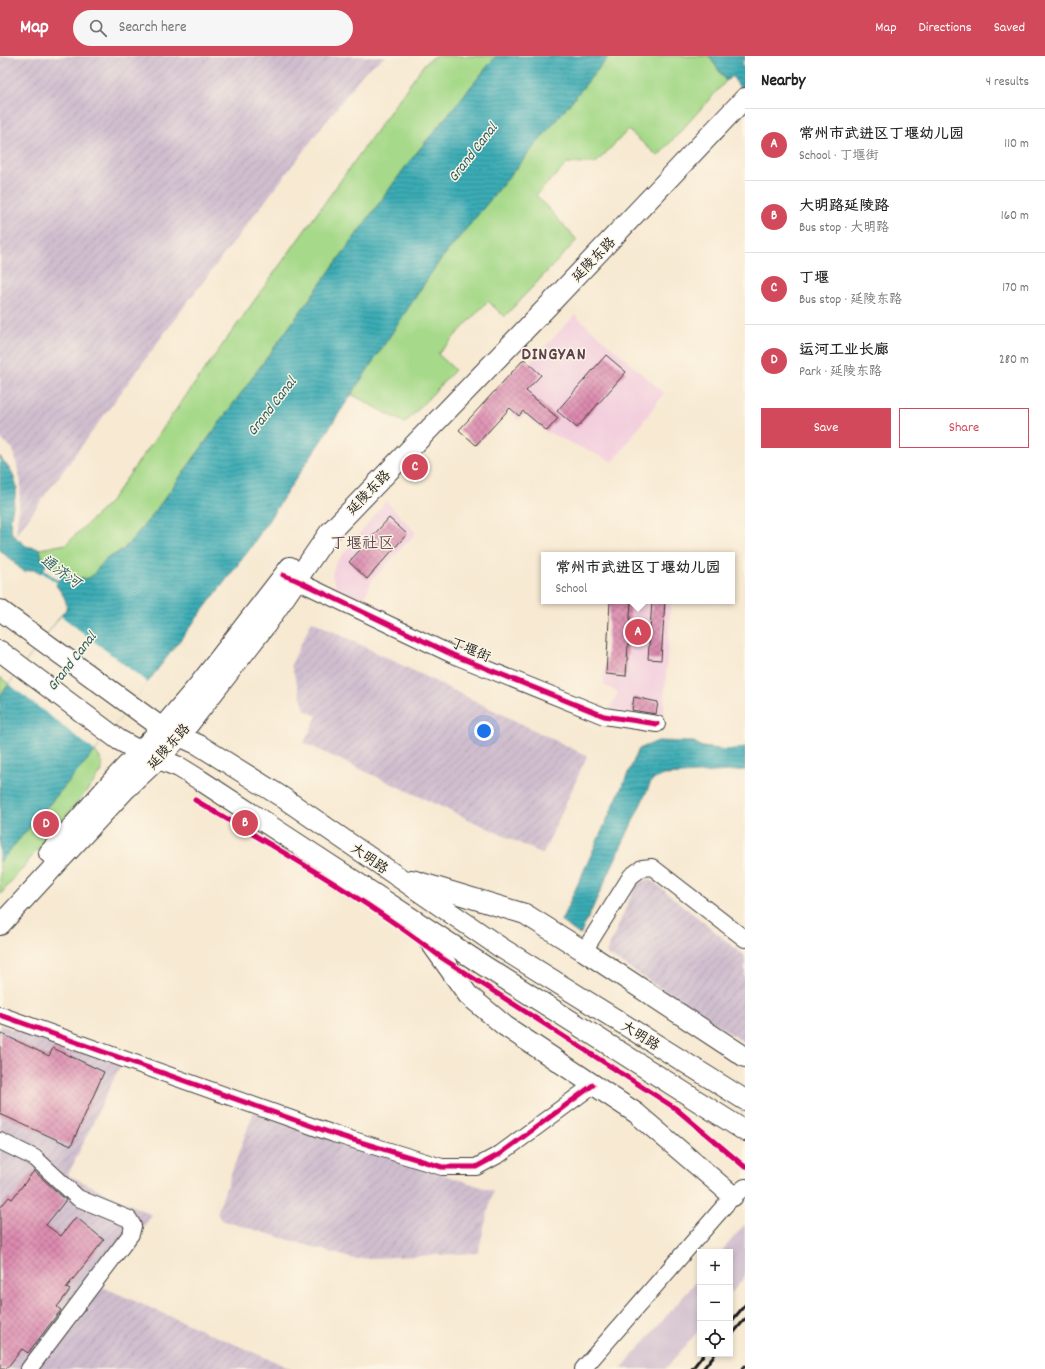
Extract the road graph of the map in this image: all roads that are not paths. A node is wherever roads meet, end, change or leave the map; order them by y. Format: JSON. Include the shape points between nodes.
{"nodes":[{"id":1,"x":743,"y":91,"type":"edge"},
{"id":2,"x":290,"y":578,"type":"junction"},
{"id":3,"x":0,"y":610,"type":"edge"},
{"id":4,"x":0,"y":651,"type":"edge"},
{"id":5,"x":657,"y":724,"type":"dead end"},
{"id":6,"x":171,"y":732,"type":"junction"},
{"id":7,"x":149,"y":756,"type":"junction"},
{"id":8,"x":394,"y":875,"type":"junction"},
{"id":9,"x":0,"y":908,"type":"edge"},
{"id":10,"x":415,"y":920,"type":"junction"},
{"id":11,"x":0,"y":925,"type":"edge"},
{"id":12,"x":745,"y":939,"type":"edge"},
{"id":13,"x":584,"y":951,"type":"junction"},
{"id":14,"x":0,"y":1015,"type":"edge"},
{"id":15,"x":745,"y":1057,"type":"edge"},
{"id":16,"x":593,"y":1085,"type":"junction"},
{"id":17,"x":745,"y":1100,"type":"edge"},
{"id":18,"x":745,"y":1131,"type":"edge"},
{"id":19,"x":0,"y":1141,"type":"edge"},
{"id":20,"x":739,"y":1191,"type":"edge"},
{"id":21,"x":29,"y":1369,"type":"edge"},
{"id":22,"x":583,"y":1369,"type":"edge"}],
"edges":[{"from":1,"to":2,"type":"main road","name":"延陵东路","via":[[346,500]]},
{"from":2,"to":5,"type":"street","name":"丁堰街","via":[[453,655],[604,716]]},
{"from":2,"to":6,"type":"main road","name":"延陵东路","via":[[265,626]]},
{"from":3,"to":6,"type":"main road","name":"大明路"},
{"from":4,"to":7,"type":"main road","name":"大明路","via":[[119,740]]},
{"from":6,"to":7,"type":"main road","name":"延陵东路"},
{"from":6,"to":8,"type":"main road","name":"大明路","via":[[199,745],[282,797]]},
{"from":7,"to":9,"type":"main road","name":"延陵东路","via":[[114,779]]},
{"from":7,"to":10,"type":"main road","name":"大明路","via":[[179,767]]},
{"from":7,"to":11,"type":"main road","name":"延陵东路","via":[[125,790]]},
{"from":8,"to":13,"type":"main road","via":[[525,914]]},
{"from":8,"to":17,"type":"main road","name":"大明路","via":[[500,947]]},
{"from":10,"to":16,"type":"main road","via":[[468,995],[505,1026]]},
{"from":10,"to":18,"type":"main road","name":"大明路"},
{"from":12,"to":13,"type":"street","via":[[652,867],[642,868],[631,876]]},
{"from":13,"to":15,"type":"main road"},
{"from":14,"to":16,"type":"street","via":[[334,1134],[442,1167],[476,1166],[500,1154]]},
{"from":16,"to":20,"type":"main road","via":[[636,1113]]},
{"from":19,"to":21,"type":"street","via":[[35,1158],[78,1198],[129,1219],[133,1226],[131,1234]]},
{"from":20,"to":22,"type":"street"}]}
